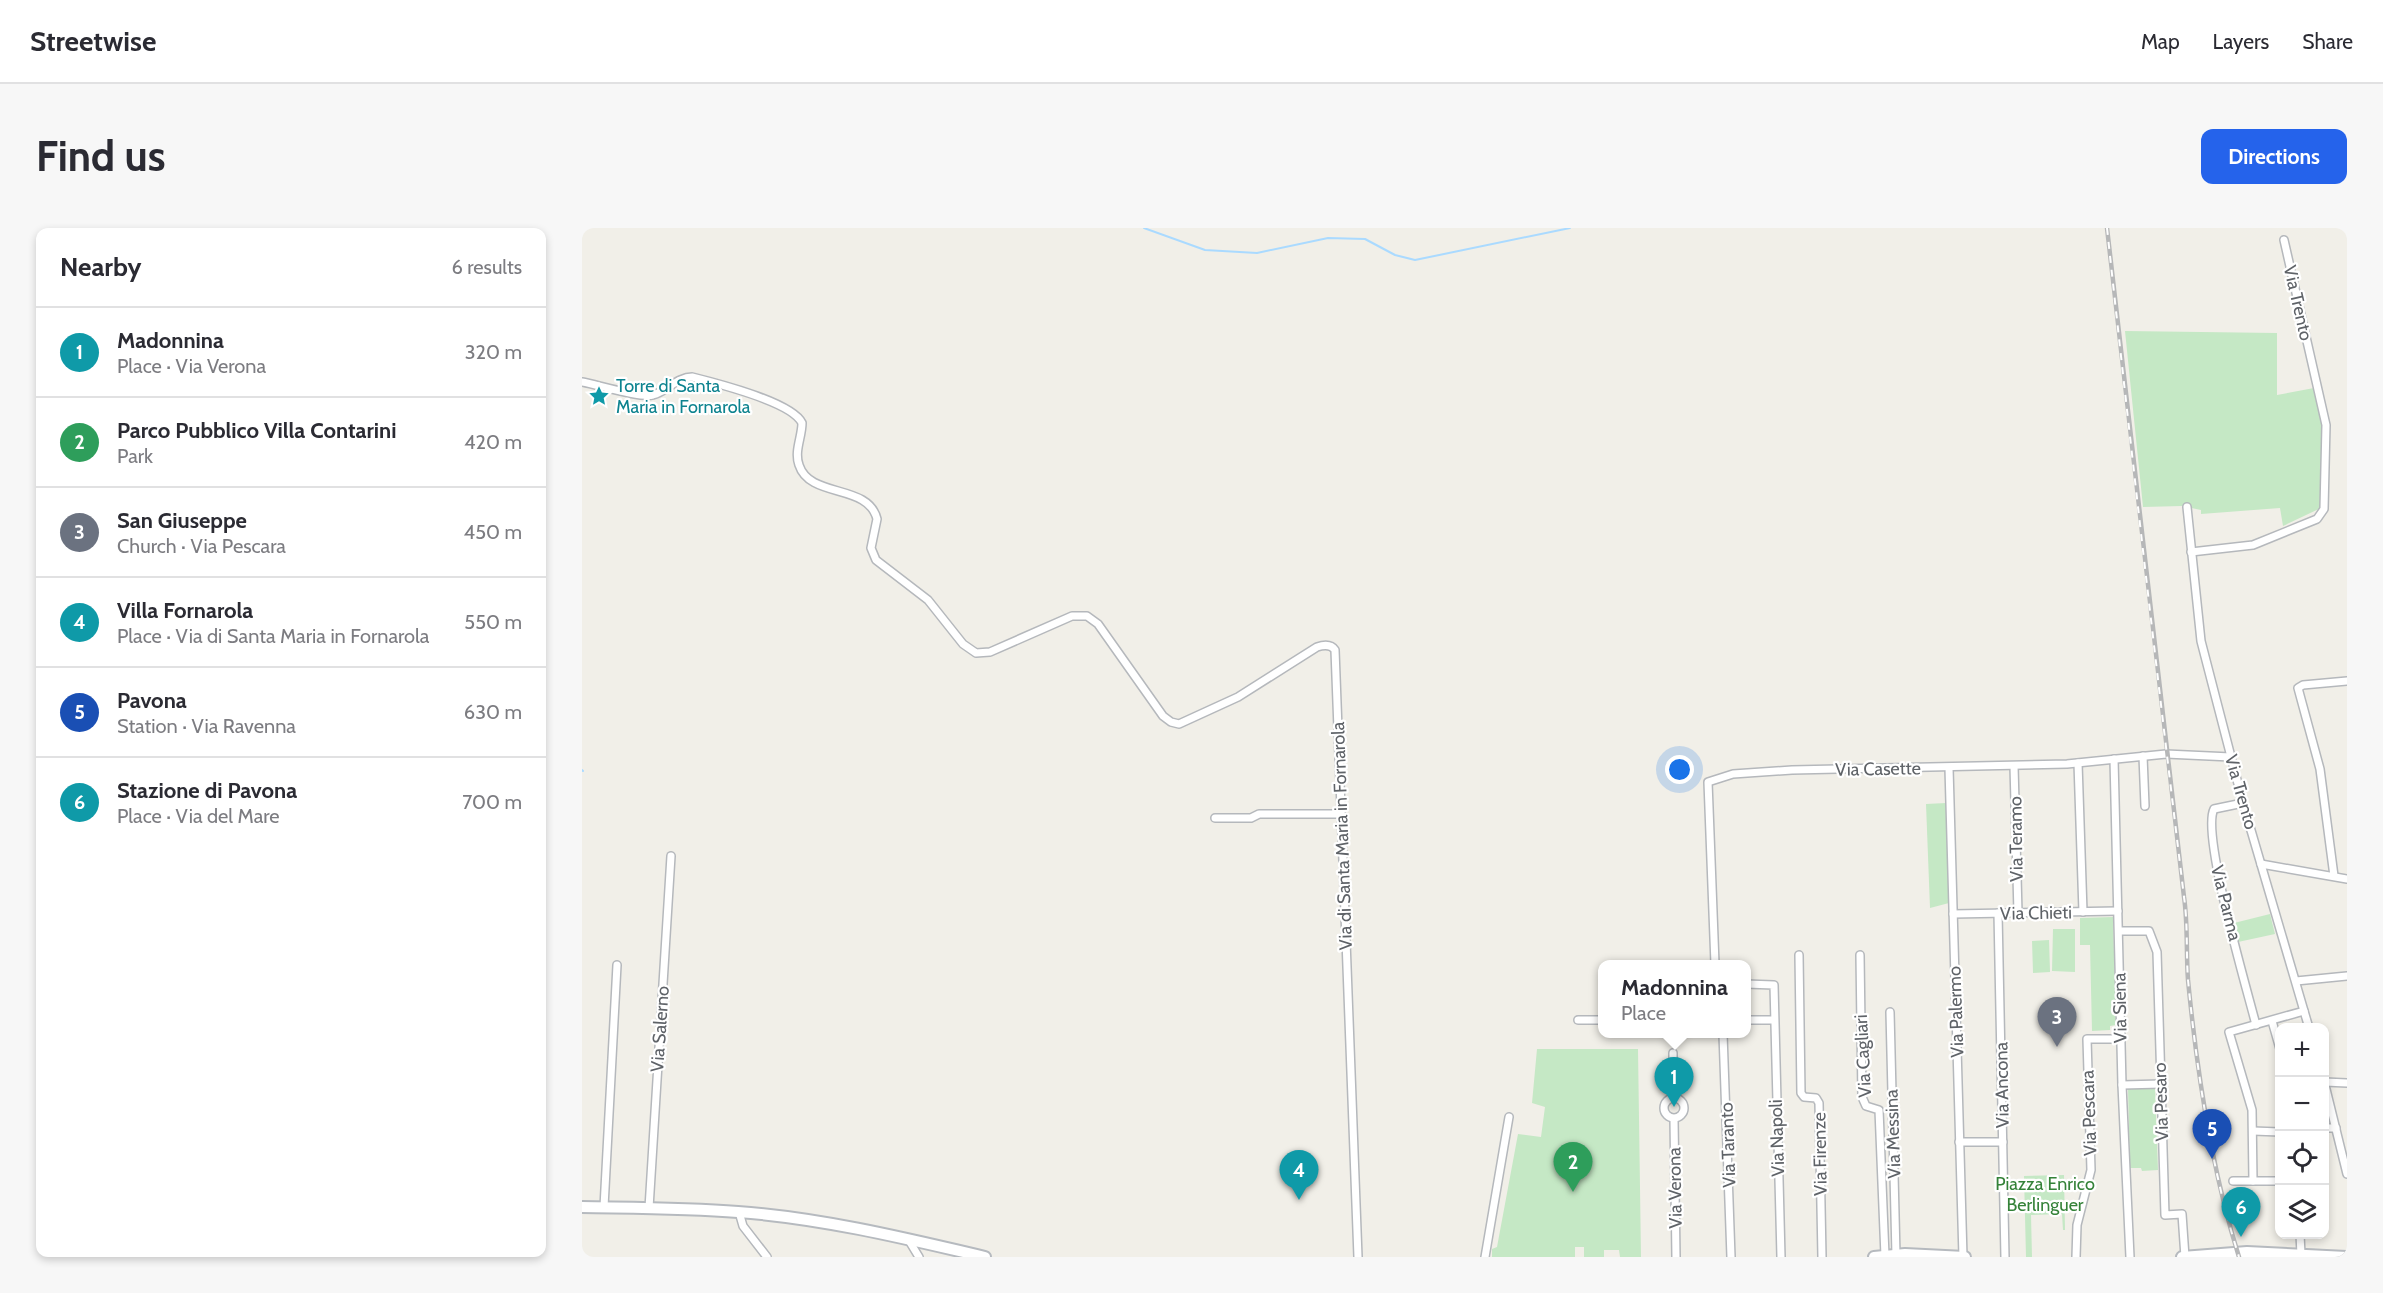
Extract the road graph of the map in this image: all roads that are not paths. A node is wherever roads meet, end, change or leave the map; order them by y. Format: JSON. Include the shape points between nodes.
{"nodes":[{"id":1,"x":2284,"y":240,"type":"dead end"},
{"id":2,"x":582,"y":382,"type":"edge"},
{"id":3,"x":2187,"y":507,"type":"dead end"},
{"id":4,"x":2191,"y":552,"type":"junction"},
{"id":5,"x":2347,"y":681,"type":"edge"},
{"id":6,"x":2144,"y":756,"type":"junction"},
{"id":7,"x":2231,"y":757,"type":"junction"},
{"id":8,"x":2114,"y":759,"type":"junction"},
{"id":9,"x":2078,"y":763,"type":"junction"},
{"id":10,"x":2014,"y":766,"type":"junction"},
{"id":11,"x":1949,"y":768,"type":"junction"},
{"id":12,"x":2243,"y":803,"type":"junction"},
{"id":13,"x":2145,"y":806,"type":"dead end"},
{"id":14,"x":1341,"y":814,"type":"junction"},
{"id":15,"x":1215,"y":819,"type":"dead end"},
{"id":16,"x":671,"y":856,"type":"dead end"},
{"id":17,"x":2261,"y":864,"type":"junction"},
{"id":18,"x":2334,"y":876,"type":"junction"},
{"id":19,"x":2347,"y":879,"type":"edge"},
{"id":20,"x":2118,"y":911,"type":"junction"},
{"id":21,"x":2083,"y":912,"type":"junction"},
{"id":22,"x":1998,"y":913,"type":"junction"},
{"id":23,"x":2018,"y":913,"type":"junction"},
{"id":24,"x":1953,"y":914,"type":"junction"},
{"id":25,"x":2119,"y":931,"type":"junction"},
{"id":26,"x":1799,"y":955,"type":"dead end"},
{"id":27,"x":1860,"y":955,"type":"dead end"},
{"id":28,"x":1715,"y":960,"type":"edge"},
{"id":29,"x":617,"y":964,"type":"dead end"},
{"id":30,"x":2347,"y":976,"type":"edge"},
{"id":31,"x":2296,"y":981,"type":"junction"},
{"id":32,"x":1751,"y":984,"type":"edge"},
{"id":33,"x":2304,"y":1011,"type":"junction"},
{"id":34,"x":1890,"y":1012,"type":"dead end"},
{"id":35,"x":1578,"y":1020,"type":"dead end"},
{"id":36,"x":1598,"y":1020,"type":"edge"},
{"id":37,"x":1751,"y":1020,"type":"edge"},
{"id":38,"x":1774,"y":1020,"type":"junction"},
{"id":39,"x":2272,"y":1021,"type":"junction"},
{"id":40,"x":2308,"y":1023,"type":"edge"},
{"id":41,"x":2256,"y":1025,"type":"junction"},
{"id":42,"x":2275,"y":1032,"type":"edge"},
{"id":43,"x":1723,"y":1038,"type":"edge"},
{"id":44,"x":2121,"y":1039,"type":"junction"},
{"id":45,"x":1672,"y":1053,"type":"dead end"},
{"id":46,"x":2329,"y":1082,"type":"edge"},
{"id":47,"x":2347,"y":1083,"type":"edge"},
{"id":48,"x":2161,"y":1084,"type":"junction"},
{"id":49,"x":2122,"y":1085,"type":"junction"},
{"id":50,"x":1673,"y":1098,"type":"junction"},
{"id":51,"x":2329,"y":1099,"type":"edge"},
{"id":52,"x":1879,"y":1110,"type":"junction"},
{"id":53,"x":1892,"y":1110,"type":"junction"},
{"id":54,"x":1509,"y":1117,"type":"dead end"},
{"id":55,"x":1674,"y":1119,"type":"junction"},
{"id":56,"x":2329,"y":1128,"type":"edge"},
{"id":57,"x":2336,"y":1128,"type":"junction"},
{"id":58,"x":2253,"y":1131,"type":"junction"},
{"id":59,"x":2275,"y":1131,"type":"edge"},
{"id":60,"x":1959,"y":1142,"type":"junction"},
{"id":61,"x":2003,"y":1142,"type":"junction"},
{"id":62,"x":2346,"y":1162,"type":"edge"},
{"id":63,"x":2347,"y":1174,"type":"edge"},
{"id":64,"x":2233,"y":1181,"type":"dead end"},
{"id":65,"x":2253,"y":1181,"type":"junction"},
{"id":66,"x":2275,"y":1181,"type":"edge"},
{"id":67,"x":649,"y":1205,"type":"junction"},
{"id":68,"x":582,"y":1207,"type":"edge"},
{"id":69,"x":604,"y":1207,"type":"junction"},
{"id":70,"x":739,"y":1212,"type":"junction"},
{"id":71,"x":908,"y":1239,"type":"junction"},
{"id":72,"x":2299,"y":1239,"type":"edge"},
{"id":73,"x":2225,"y":1255,"type":"edge"},
{"id":74,"x":2297,"y":1255,"type":"edge"},
{"id":75,"x":1885,"y":1256,"type":"edge"},
{"id":76,"x":1923,"y":1256,"type":"edge"},
{"id":77,"x":2200,"y":1256,"type":"edge"},
{"id":78,"x":767,"y":1257,"type":"edge"},
{"id":79,"x":919,"y":1257,"type":"edge"},
{"id":80,"x":985,"y":1257,"type":"edge"},
{"id":81,"x":1358,"y":1257,"type":"edge"},
{"id":82,"x":1485,"y":1257,"type":"edge"},
{"id":83,"x":1676,"y":1257,"type":"edge"},
{"id":84,"x":1731,"y":1257,"type":"edge"},
{"id":85,"x":1781,"y":1257,"type":"edge"},
{"id":86,"x":1822,"y":1257,"type":"edge"},
{"id":87,"x":1962,"y":1257,"type":"edge"},
{"id":88,"x":2005,"y":1257,"type":"edge"},
{"id":89,"x":2076,"y":1257,"type":"edge"},
{"id":90,"x":2130,"y":1257,"type":"edge"},
{"id":91,"x":2183,"y":1257,"type":"edge"},
{"id":92,"x":2345,"y":1257,"type":"edge"}],
"edges":[{"from":1,"to":4,"type":"street","name":"Via Trento","via":[[2326,425],[2324,509],[2317,519],[2253,545]]},
{"from":2,"to":14,"type":"street","name":"Via di Santa Maria in Fornarola","via":[[649,396],[692,377],[791,411],[801,423],[798,459],[803,473],[816,483],[870,506],[877,519],[871,548],[876,560],[928,600],[970,651],[977,654],[986,654],[1062,620],[1084,615],[1098,624],[1163,716],[1173,723],[1182,723],[1238,698],[1317,648],[1333,648]]},
{"from":3,"to":4,"type":"street","name":"Via Trento"},
{"from":4,"to":7,"type":"street","name":"Via Trento","via":[[2201,641]]},
{"from":5,"to":18,"type":"street","via":[[2298,688],[2320,770]]},
{"from":6,"to":7,"type":"street","name":"Via Casette"},
{"from":6,"to":8,"type":"street","name":"Via Casette"},
{"from":6,"to":13,"type":"street"},
{"from":7,"to":12,"type":"street","name":"Via Trento"},
{"from":8,"to":9,"type":"street","name":"Via Casette"},
{"from":8,"to":20,"type":"street","name":"Via Siena"},
{"from":9,"to":10,"type":"street","name":"Via Casette"},
{"from":9,"to":21,"type":"street"},
{"from":10,"to":11,"type":"street","name":"Via Casette"},
{"from":10,"to":23,"type":"street","name":"Via Teramo"},
{"from":11,"to":24,"type":"street","name":"Via Palermo"},
{"from":11,"to":28,"type":"street","name":"Via Casette","via":[[1733,774],[1708,782]]},
{"from":12,"to":17,"type":"street","name":"Via Trento"},
{"from":12,"to":41,"type":"street","name":"Via Parma","via":[[2214,809],[2212,834],[2219,880]]},
{"from":14,"to":15,"type":"street","via":[[1259,814],[1251,818]]},
{"from":14,"to":81,"type":"street","name":"Via di Santa Maria in Fornarola"},
{"from":16,"to":67,"type":"street","name":"Via Salerno"},
{"from":17,"to":18,"type":"street"},
{"from":17,"to":31,"type":"street","name":"Via Trento"},
{"from":18,"to":19,"type":"street"},
{"from":20,"to":21,"type":"street","name":"Via Chieti"},
{"from":20,"to":25,"type":"street","name":"Via Siena"},
{"from":21,"to":23,"type":"street","name":"Via Chieti"},
{"from":22,"to":23,"type":"street","name":"Via Chieti"},
{"from":22,"to":24,"type":"street","name":"Via Chieti"},
{"from":22,"to":61,"type":"street","name":"Via Ancona"},
{"from":24,"to":60,"type":"street","name":"Via Palermo"},
{"from":25,"to":44,"type":"street","name":"Via Siena"},
{"from":25,"to":48,"type":"street","name":"Via Pesaro","via":[[2149,931],[2157,952]]},
{"from":26,"to":86,"type":"street","name":"Via Firenze","via":[[1801,1093],[1819,1103]]},
{"from":27,"to":52,"type":"street","name":"Via Cagliari","via":[[1862,1097],[1866,1106]]},
{"from":29,"to":69,"type":"street"},
{"from":30,"to":31,"type":"street"},
{"from":31,"to":33,"type":"street","name":"Via Trento"},
{"from":32,"to":38,"type":"street","name":"Via Napoli","via":[[1774,985]]},
{"from":33,"to":39,"type":"street"},
{"from":33,"to":40,"type":"street","name":"Via Trento"},
{"from":34,"to":53,"type":"street","name":"Via Messina"},
{"from":35,"to":36,"type":"street"},
{"from":37,"to":38,"type":"street"},
{"from":38,"to":85,"type":"street","name":"Via Napoli"},
{"from":39,"to":41,"type":"street"},
{"from":39,"to":42,"type":"street"},
{"from":41,"to":58,"type":"street","via":[[2229,1032],[2252,1110]]},
{"from":43,"to":84,"type":"street","name":"Via Taranto"},
{"from":44,"to":49,"type":"street","name":"Via Siena"},
{"from":44,"to":89,"type":"street","name":"Via Pescara","via":[[2087,1039],[2091,1170],[2077,1225]]},
{"from":45,"to":50,"type":"street","name":"Via Verona"},
{"from":46,"to":47,"type":"street"},
{"from":48,"to":49,"type":"street"},
{"from":48,"to":91,"type":"street","name":"Via Pesaro","via":[[2165,1215],[2182,1214]]},
{"from":49,"to":90,"type":"street","name":"Via Siena"},
{"from":50,"to":55,"type":"street","name":"Via Verona","via":[[1680,1100],[1684,1110]]},
{"from":50,"to":55,"type":"street","name":"Via Verona","via":[[1663,1108],[1665,1115]]},
{"from":51,"to":57,"type":"street"},
{"from":52,"to":53,"type":"street"},
{"from":52,"to":75,"type":"street","name":"Via Cagliari"},
{"from":53,"to":75,"type":"street","name":"Via Messina"},
{"from":54,"to":82,"type":"street"},
{"from":55,"to":83,"type":"street","name":"Via Verona"},
{"from":56,"to":57,"type":"street"},
{"from":57,"to":62,"type":"street"},
{"from":58,"to":59,"type":"street"},
{"from":58,"to":65,"type":"street"},
{"from":60,"to":61,"type":"street"},
{"from":60,"to":87,"type":"street","name":"Via Palermo"},
{"from":61,"to":88,"type":"street","name":"Via Ancona"},
{"from":62,"to":63,"type":"street"},
{"from":64,"to":65,"type":"street"},
{"from":65,"to":66,"type":"street"},
{"from":67,"to":69,"type":"main road"},
{"from":67,"to":70,"type":"main road"},
{"from":68,"to":69,"type":"main road"},
{"from":70,"to":71,"type":"main road"},
{"from":70,"to":78,"type":"street","via":[[743,1226]]},
{"from":71,"to":79,"type":"street"},
{"from":71,"to":80,"type":"main road"},
{"from":72,"to":74,"type":"street"},
{"from":73,"to":74,"type":"main road"},
{"from":73,"to":77,"type":"main road"},
{"from":74,"to":92,"type":"main road"},
{"from":75,"to":76,"type":"main road"},
{"from":76,"to":87,"type":"main road"},
{"from":77,"to":91,"type":"main road"}]}
